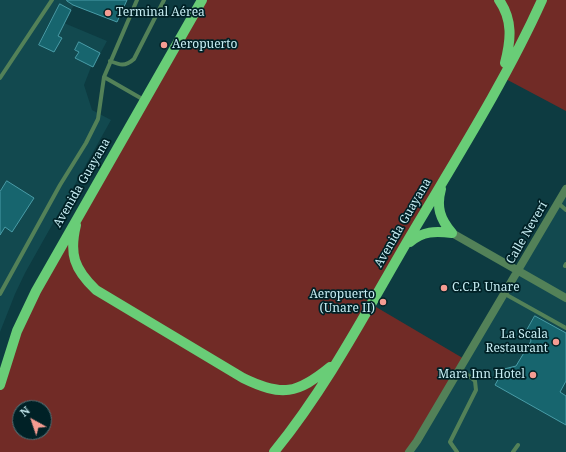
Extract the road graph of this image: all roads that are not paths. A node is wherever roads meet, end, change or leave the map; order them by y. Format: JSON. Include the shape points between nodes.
{"nodes":[{"id":1,"x":52,"y":0,"type":"edge"},
{"id":2,"x":137,"y":0,"type":"edge"},
{"id":3,"x":164,"y":0,"type":"edge"},
{"id":4,"x":202,"y":0,"type":"edge"},
{"id":5,"x":499,"y":0,"type":"edge"},
{"id":6,"x":542,"y":0,"type":"edge"},
{"id":7,"x":110,"y":61,"type":"junction"},
{"id":8,"x":104,"y":77,"type":"junction"},
{"id":9,"x":502,"y":77,"type":"junction"},
{"id":10,"x":0,"y":78,"type":"edge"},
{"id":11,"x":144,"y":100,"type":"junction"},
{"id":12,"x":443,"y":180,"type":"junction"},
{"id":13,"x":566,"y":189,"type":"edge"},
{"id":14,"x":558,"y":204,"type":"junction"},
{"id":15,"x":566,"y":210,"type":"edge"},
{"id":16,"x":78,"y":216,"type":"junction"},
{"id":17,"x":452,"y":233,"type":"junction"},
{"id":18,"x":405,"y":246,"type":"junction"},
{"id":19,"x":519,"y":271,"type":"junction"},
{"id":20,"x":0,"y":294,"type":"edge"},
{"id":21,"x":505,"y":294,"type":"junction"},
{"id":22,"x":566,"y":298,"type":"edge"},
{"id":23,"x":566,"y":328,"type":"edge"},
{"id":24,"x":336,"y":362,"type":"junction"},
{"id":25,"x":461,"y":369,"type":"junction"},
{"id":26,"x":0,"y":385,"type":"edge"},
{"id":27,"x":518,"y":445,"type":"dead end"},
{"id":28,"x":274,"y":452,"type":"edge"},
{"id":29,"x":409,"y":452,"type":"edge"},
{"id":30,"x":457,"y":452,"type":"edge"},
{"id":31,"x":513,"y":452,"type":"edge"}],
"edges":[{"from":1,"to":10,"type":"lane"},
{"from":2,"to":7,"type":"lane"},
{"from":3,"to":7,"type":"lane","via":[[134,59],[128,64],[121,65]]},
{"from":4,"to":11,"type":"main road","name":"Avenida Guayana"},
{"from":5,"to":9,"type":"main road","via":[[511,28]]},
{"from":6,"to":9,"type":"main road","name":"Avenida Guayana"},
{"from":7,"to":8,"type":"lane"},
{"from":8,"to":11,"type":"lane"},
{"from":8,"to":20,"type":"lane","via":[[99,113],[86,143]]},
{"from":9,"to":12,"type":"main road","name":"Avenida Guayana"},
{"from":11,"to":16,"type":"main road","name":"Avenida Guayana"},
{"from":12,"to":17,"type":"main road","via":[[438,207],[445,225]]},
{"from":12,"to":18,"type":"main road","name":"Avenida Guayana"},
{"from":13,"to":14,"type":"street","name":"Calle Neverí"},
{"from":14,"to":15,"type":"lane"},
{"from":14,"to":19,"type":"street","name":"Calle Neverí"},
{"from":16,"to":24,"type":"main road","via":[[74,235],[74,260],[86,281],[109,299],[226,368],[259,386],[285,390],[299,388],[312,382]]},
{"from":16,"to":26,"type":"main road","name":"Avenida Guayana","via":[[26,310]]},
{"from":17,"to":18,"type":"main road","via":[[427,232]]},
{"from":17,"to":19,"type":"street"},
{"from":18,"to":24,"type":"main road","name":"Avenida Guayana"},
{"from":19,"to":21,"type":"street","name":"Calle Neverí"},
{"from":19,"to":22,"type":"street"},
{"from":21,"to":23,"type":"lane"},
{"from":21,"to":25,"type":"street","name":"Calle Neverí"},
{"from":24,"to":28,"type":"main road","name":"Avenida Guayana","via":[[308,407]]},
{"from":25,"to":29,"type":"street","name":"Calle Neverí"},
{"from":25,"to":30,"type":"lane","via":[[475,381],[476,390],[450,442]]},
{"from":27,"to":31,"type":"lane"}]}
